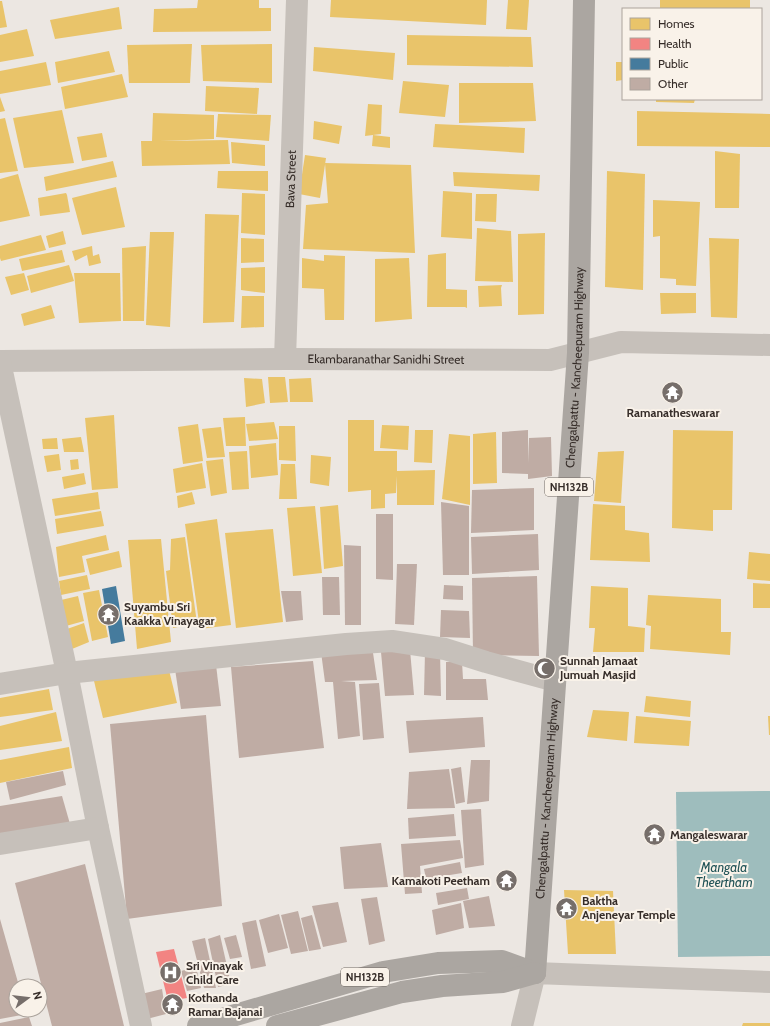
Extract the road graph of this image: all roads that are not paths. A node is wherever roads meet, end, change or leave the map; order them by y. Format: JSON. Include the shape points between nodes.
{"nodes":[{"id":1,"x":297,"y":0,"type":"edge"},
{"id":2,"x":584,"y":0,"type":"edge"},
{"id":3,"x":770,"y":345,"type":"edge"},
{"id":4,"x":578,"y":353,"type":"junction"},
{"id":5,"x":285,"y":359,"type":"junction"},
{"id":6,"x":0,"y":361,"type":"edge"},
{"id":7,"x":67,"y":673,"type":"junction"},
{"id":8,"x":555,"y":681,"type":"junction"},
{"id":9,"x":0,"y":684,"type":"edge"},
{"id":10,"x":98,"y":828,"type":"junction"},
{"id":11,"x":0,"y":844,"type":"edge"},
{"id":12,"x":535,"y":972,"type":"junction"},
{"id":13,"x":770,"y":982,"type":"edge"},
{"id":14,"x":141,"y":1026,"type":"edge"},
{"id":15,"x":198,"y":1026,"type":"edge"},
{"id":16,"x":277,"y":1026,"type":"edge"},
{"id":17,"x":522,"y":1026,"type":"edge"}],
"edges":[{"from":1,"to":5,"type":"street","name":"Bava Street"},
{"from":2,"to":4,"type":"highway","name":"Chengalpattu - Kancheepuram Highway","number":"NH132B"},
{"from":3,"to":4,"type":"street","name":"Ekambaranathar Sanidhi Street","via":[[621,342]]},
{"from":4,"to":5,"type":"street","name":"Ekambaranathar Sanidhi Street","via":[[550,360]]},
{"from":4,"to":8,"type":"highway","name":"Chengalpattu - Kancheepuram Highway","number":"NH132B"},
{"from":5,"to":6,"type":"street","name":"Ekambaranathar Sanidhi Street"},
{"from":6,"to":7,"type":"street"},
{"from":7,"to":8,"type":"street","via":[[392,641],[446,649]]},
{"from":7,"to":9,"type":"street"},
{"from":7,"to":10,"type":"street"},
{"from":8,"to":12,"type":"highway","name":"Chengalpattu - Kancheepuram Highway","number":"NH132B"},
{"from":10,"to":11,"type":"street"},
{"from":10,"to":14,"type":"street"},
{"from":12,"to":13,"type":"street"},
{"from":12,"to":15,"type":"highway","number":"NH132B","via":[[502,961],[422,965],[384,972]]},
{"from":12,"to":16,"type":"highway","number":"NH132B","via":[[503,982],[442,986],[402,992]]},
{"from":12,"to":17,"type":"street"}]}
